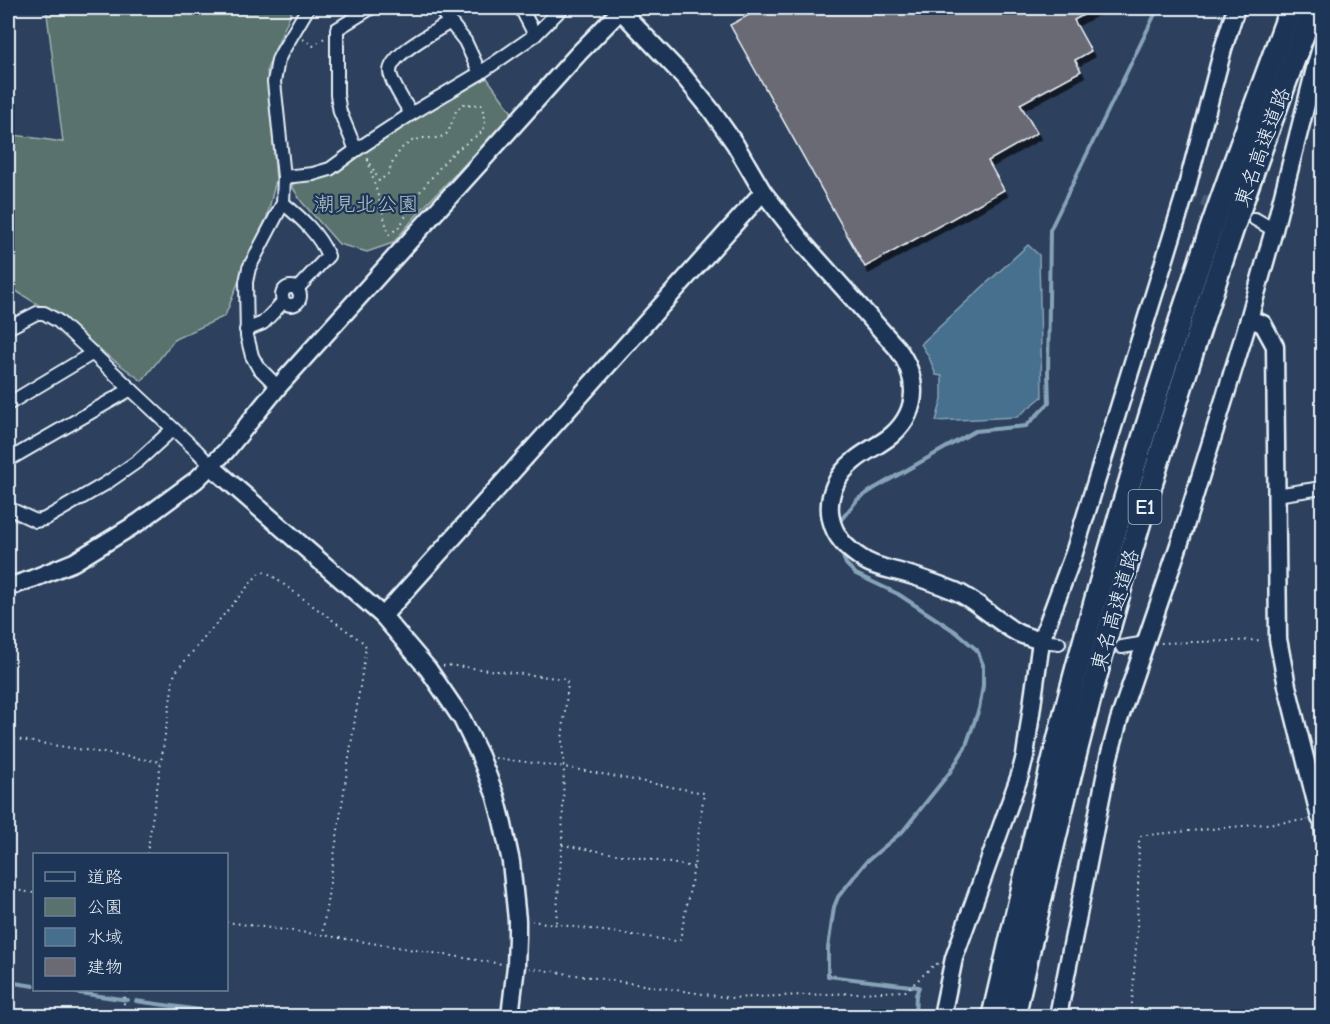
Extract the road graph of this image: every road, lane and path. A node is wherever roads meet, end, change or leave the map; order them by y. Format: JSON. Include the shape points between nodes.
{"nodes":[{"id":1,"x":308,"y":8,"type":"edge"},
{"id":2,"x":371,"y":8,"type":"edge"},
{"id":3,"x":439,"y":8,"type":"edge"},
{"id":4,"x":521,"y":8,"type":"edge"},
{"id":5,"x":562,"y":8,"type":"edge"},
{"id":6,"x":620,"y":8,"type":"edge"},
{"id":7,"x":1236,"y":8,"type":"edge"},
{"id":8,"x":1291,"y":8,"type":"edge"},
{"id":9,"x":1313,"y":8,"type":"edge"},
{"id":10,"x":450,"y":22,"type":"junction"},
{"id":11,"x":337,"y":29,"type":"junction"},
{"id":12,"x":293,"y":32,"type":"junction"},
{"id":13,"x":535,"y":34,"type":"junction"},
{"id":14,"x":1323,"y":44,"type":"edge"},
{"id":15,"x":480,"y":73,"type":"junction"},
{"id":16,"x":411,"y":114,"type":"junction"},
{"id":17,"x":356,"y":150,"type":"junction"},
{"id":18,"x":284,"y":177,"type":"junction"},
{"id":19,"x":763,"y":192,"type":"junction"},
{"id":20,"x":283,"y":203,"type":"junction"},
{"id":21,"x":1255,"y":219,"type":"tunnel mouth"},
{"id":22,"x":1274,"y":230,"type":"junction"},
{"id":23,"x":389,"y":235,"type":"joint"},
{"id":24,"x":1249,"y":319,"type":"junction"},
{"id":25,"x":8,"y":328,"type":"edge"},
{"id":26,"x":246,"y":330,"type":"junction"},
{"id":27,"x":93,"y":353,"type":"junction"},
{"id":28,"x":278,"y":387,"type":"junction"},
{"id":29,"x":131,"y":389,"type":"junction"},
{"id":30,"x":8,"y":404,"type":"edge"},
{"id":31,"x":173,"y":429,"type":"junction"},
{"id":32,"x":8,"y":460,"type":"edge"},
{"id":33,"x":211,"y":466,"type":"junction"},
{"id":34,"x":1323,"y":488,"type":"edge"},
{"id":35,"x":1276,"y":495,"type":"junction"},
{"id":36,"x":8,"y":508,"type":"edge"},
{"id":37,"x":8,"y":587,"type":"edge"},
{"id":38,"x":383,"y":616,"type":"junction"},
{"id":39,"x":1278,"y":639,"type":"junction"},
{"id":40,"x":1041,"y":641,"type":"junction"},
{"id":41,"x":1059,"y":643,"type":"tunnel mouth"},
{"id":42,"x":1146,"y":643,"type":"junction"},
{"id":43,"x":1122,"y":647,"type":"dead end"},
{"id":44,"x":428,"y":669,"type":"junction"},
{"id":45,"x":8,"y":738,"type":"edge"},
{"id":46,"x":480,"y":756,"type":"junction"},
{"id":47,"x":161,"y":762,"type":"junction"},
{"id":48,"x":564,"y":767,"type":"junction"},
{"id":49,"x":1322,"y":819,"type":"edge"},
{"id":50,"x":1323,"y":842,"type":"edge"},
{"id":51,"x":562,"y":845,"type":"junction"},
{"id":52,"x":147,"y":853,"type":"edge"},
{"id":53,"x":694,"y":867,"type":"junction"},
{"id":54,"x":8,"y":889,"type":"edge"},
{"id":55,"x":33,"y":893,"type":"edge"},
{"id":56,"x":517,"y":920,"type":"junction"},
{"id":57,"x":228,"y":922,"type":"edge"},
{"id":58,"x":556,"y":923,"type":"junction"},
{"id":59,"x":322,"y":935,"type":"junction"},
{"id":60,"x":954,"y":958,"type":"junction"},
{"id":61,"x":516,"y":966,"type":"junction"},
{"id":62,"x":126,"y":991,"type":"edge"},
{"id":63,"x":122,"y":1017,"type":"edge"},
{"id":64,"x":510,"y":1017,"type":"edge"},
{"id":65,"x":942,"y":1017,"type":"edge"},
{"id":66,"x":993,"y":1017,"type":"edge"},
{"id":67,"x":1014,"y":1017,"type":"edge"},
{"id":68,"x":1058,"y":1017,"type":"edge"},
{"id":69,"x":1131,"y":1017,"type":"edge"}],
"edges":[{"from":1,"to":12,"type":"street"},
{"from":2,"to":11,"type":"street"},
{"from":3,"to":10,"type":"street"},
{"from":4,"to":13,"type":"street"},
{"from":5,"to":13,"type":"street"},
{"from":6,"to":19,"type":"street","via":[[711,110]]},
{"from":6,"to":28,"type":"street"},
{"from":7,"to":40,"type":"street","via":[[1185,194],[1074,554]]},
{"from":8,"to":66,"type":"highway","name":"東名高速道路","number":"E1","via":[[1204,251],[1115,535],[1040,810]]},
{"from":9,"to":67,"type":"highway","name":"東名高速道路","number":"E1","via":[[1230,236],[1134,541],[1067,789]]},
{"from":10,"to":15,"type":"street","via":[[465,41]]},
{"from":10,"to":16,"type":"street","via":[[406,50],[391,66],[390,74]]},
{"from":11,"to":12,"type":"path","via":[[313,46]]},
{"from":11,"to":17,"type":"street","via":[[337,95]]},
{"from":12,"to":18,"type":"street","via":[[278,60],[274,82]]},
{"from":13,"to":15,"type":"street"},
{"from":14,"to":22,"type":"street"},
{"from":15,"to":16,"type":"street"},
{"from":16,"to":17,"type":"street"},
{"from":17,"to":18,"type":"street","via":[[330,169]]},
{"from":18,"to":20,"type":"street"},
{"from":19,"to":38,"type":"street"},
{"from":19,"to":40,"type":"street","via":[[905,358],[913,382],[911,408],[904,421],[893,434],[855,460],[837,481],[829,508],[840,542],[862,560],[958,592],[1016,632]]},
{"from":20,"to":26,"type":"street","via":[[249,268]]},
{"from":20,"to":26,"type":"street","via":[[312,230],[328,256],[297,289],[285,288],[283,302],[263,323]]},
{"from":21,"to":22,"type":"street"},
{"from":22,"to":24,"type":"street"},
{"from":23,"to":23,"type":"path","via":[[400,226],[419,193],[445,161],[482,132],[482,105],[463,104],[456,111],[448,133],[412,141],[402,148],[388,174],[379,181],[367,157]]},
{"from":24,"to":35,"type":"street","via":[[1263,324],[1275,346]]},
{"from":24,"to":42,"type":"street"},
{"from":25,"to":27,"type":"street","via":[[44,313]]},
{"from":26,"to":28,"type":"street","via":[[258,367]]},
{"from":27,"to":29,"type":"street"},
{"from":27,"to":30,"type":"street"},
{"from":28,"to":33,"type":"street"},
{"from":29,"to":31,"type":"street"},
{"from":29,"to":32,"type":"street"},
{"from":31,"to":33,"type":"street"},
{"from":31,"to":36,"type":"street","via":[[138,461],[45,519],[36,521]]},
{"from":33,"to":37,"type":"street","via":[[115,538],[74,562]]},
{"from":33,"to":38,"type":"street"},
{"from":34,"to":35,"type":"street"},
{"from":35,"to":39,"type":"street"},
{"from":38,"to":44,"type":"street"},
{"from":39,"to":42,"type":"path"},
{"from":39,"to":49,"type":"street"},
{"from":40,"to":41,"type":"street"},
{"from":40,"to":60,"type":"street","via":[[1020,775]]},
{"from":42,"to":43,"type":"street"},
{"from":42,"to":68,"type":"street","via":[[1109,757]]},
{"from":44,"to":46,"type":"street","via":[[462,719]]},
{"from":44,"to":48,"type":"path","via":[[447,665],[565,678],[568,684],[562,740]]},
{"from":45,"to":47,"type":"path"},
{"from":46,"to":48,"type":"path"},
{"from":46,"to":56,"type":"street","via":[[508,844]]},
{"from":47,"to":52,"type":"path"},
{"from":47,"to":59,"type":"path","via":[[174,676],[259,573],[268,573],[364,643]]},
{"from":48,"to":51,"type":"path"},
{"from":48,"to":53,"type":"path","via":[[704,793]]},
{"from":49,"to":50,"type":"street"},
{"from":49,"to":69,"type":"path","via":[[1141,836]]},
{"from":51,"to":53,"type":"path"},
{"from":51,"to":58,"type":"path"},
{"from":53,"to":58,"type":"path","via":[[680,940]]},
{"from":54,"to":55,"type":"path"},
{"from":56,"to":58,"type":"path"},
{"from":56,"to":61,"type":"street"},
{"from":57,"to":59,"type":"path"},
{"from":59,"to":61,"type":"path"},
{"from":60,"to":61,"type":"path","via":[[934,965],[906,991],[730,998]]},
{"from":60,"to":65,"type":"street"},
{"from":61,"to":64,"type":"street"},
{"from":62,"to":63,"type":"path"}]}
